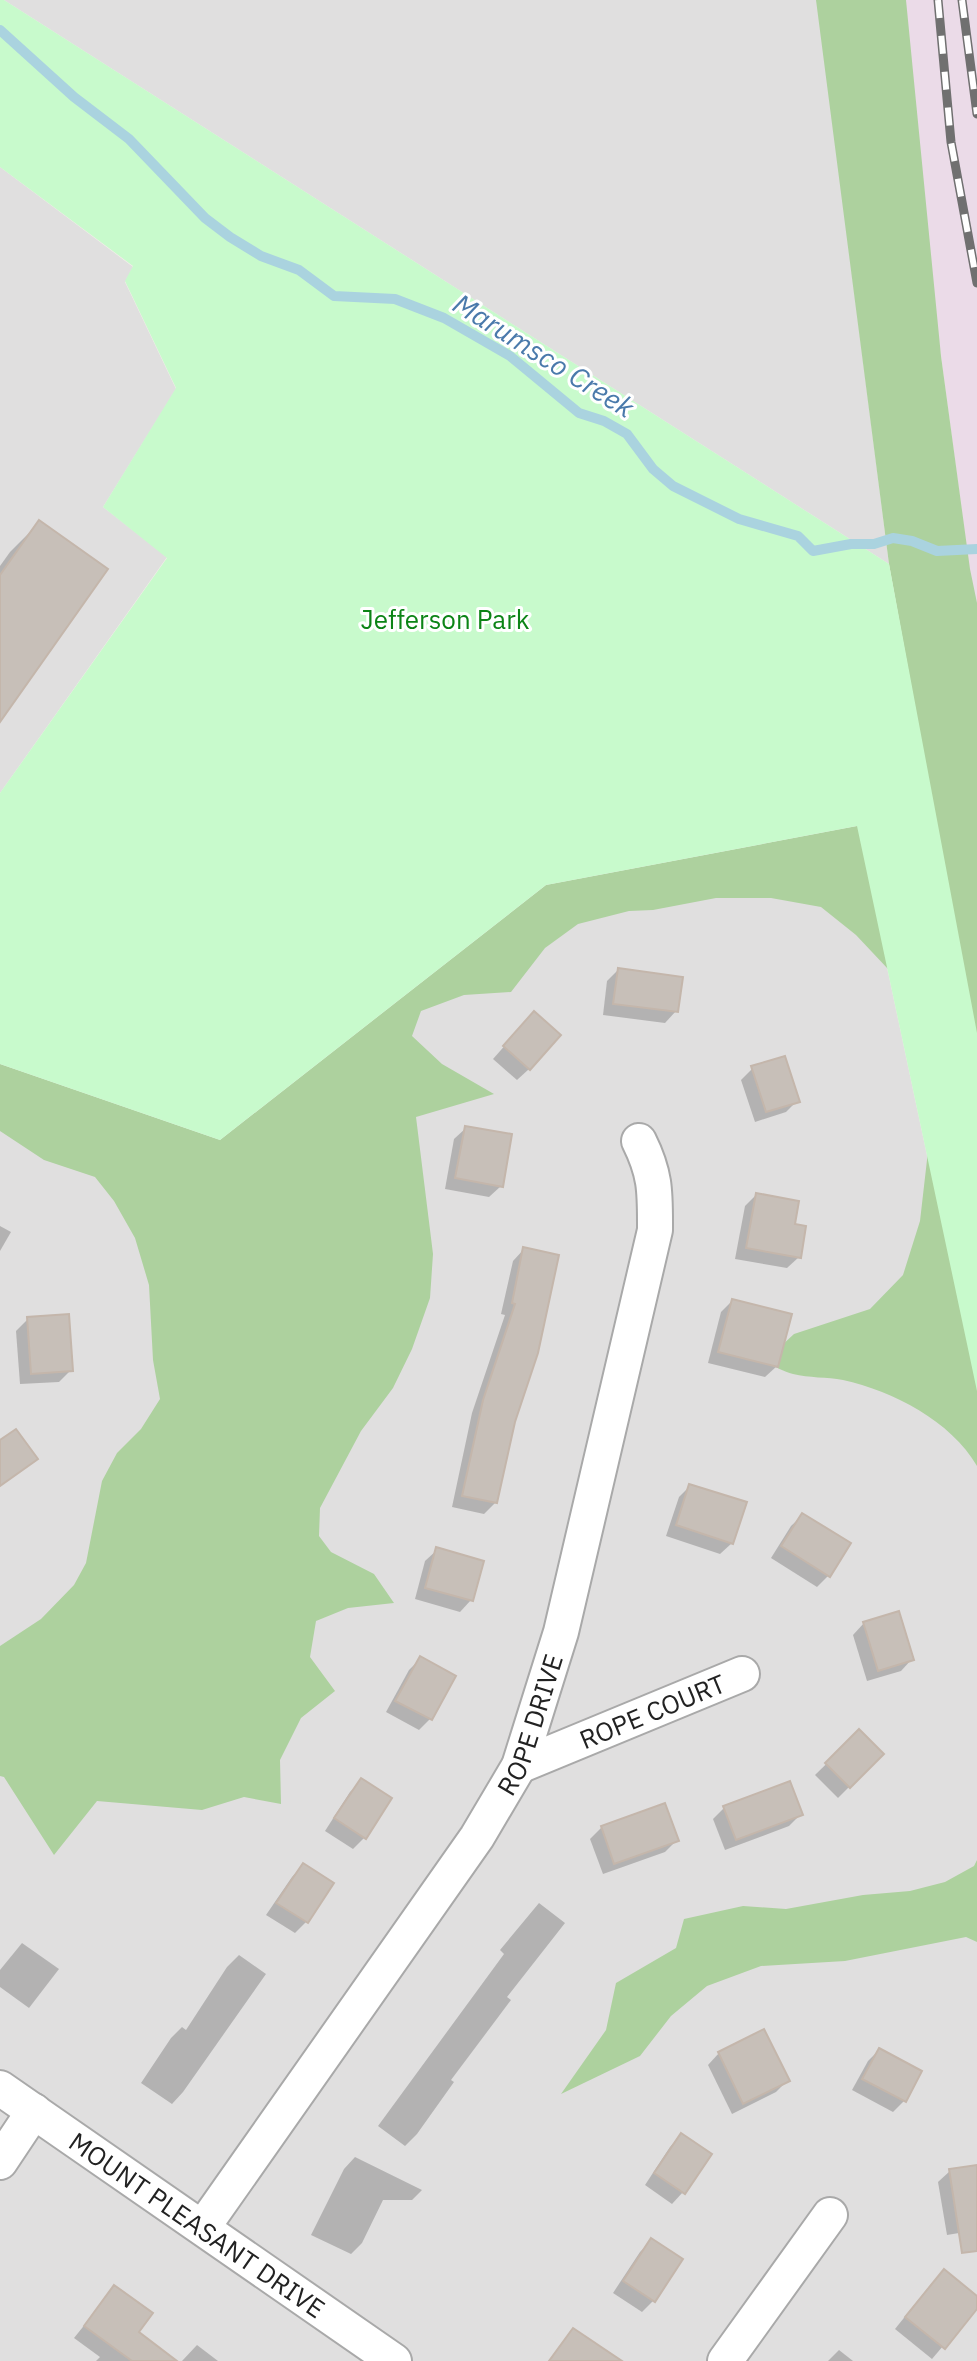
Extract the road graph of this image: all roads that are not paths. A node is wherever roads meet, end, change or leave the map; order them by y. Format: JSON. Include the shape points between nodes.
{"nodes":[{"id":1,"x":639,"y":1141,"type":"dead end"},
{"id":2,"x":742,"y":1674,"type":"dead end"},
{"id":3,"x":519,"y":1766,"type":"junction"},
{"id":4,"x":0,"y":2088,"type":"edge"},
{"id":5,"x":34,"y":2111,"type":"junction"},
{"id":6,"x":0,"y":2162,"type":"edge"},
{"id":7,"x":830,"y":2215,"type":"dead end"},
{"id":8,"x":203,"y":2227,"type":"junction"},
{"id":9,"x":394,"y":2361,"type":"edge"},
{"id":10,"x":725,"y":2361,"type":"edge"}],
"edges":[{"from":1,"to":3,"type":"street","name":"ROPE DRIVE","via":[[651,1165],[655,1230],[561,1632]]},
{"from":2,"to":3,"type":"street","name":"ROPE COURT"},
{"from":3,"to":8,"type":"street","name":"ROPE DRIVE","via":[[477,1837]]},
{"from":4,"to":5,"type":"street","name":"MOUNT PLEASANT DRIVE"},
{"from":5,"to":6,"type":"street"},
{"from":5,"to":8,"type":"street","name":"MOUNT PLEASANT DRIVE"},
{"from":7,"to":10,"type":"street"},
{"from":8,"to":9,"type":"street","name":"MOUNT PLEASANT DRIVE"}]}
